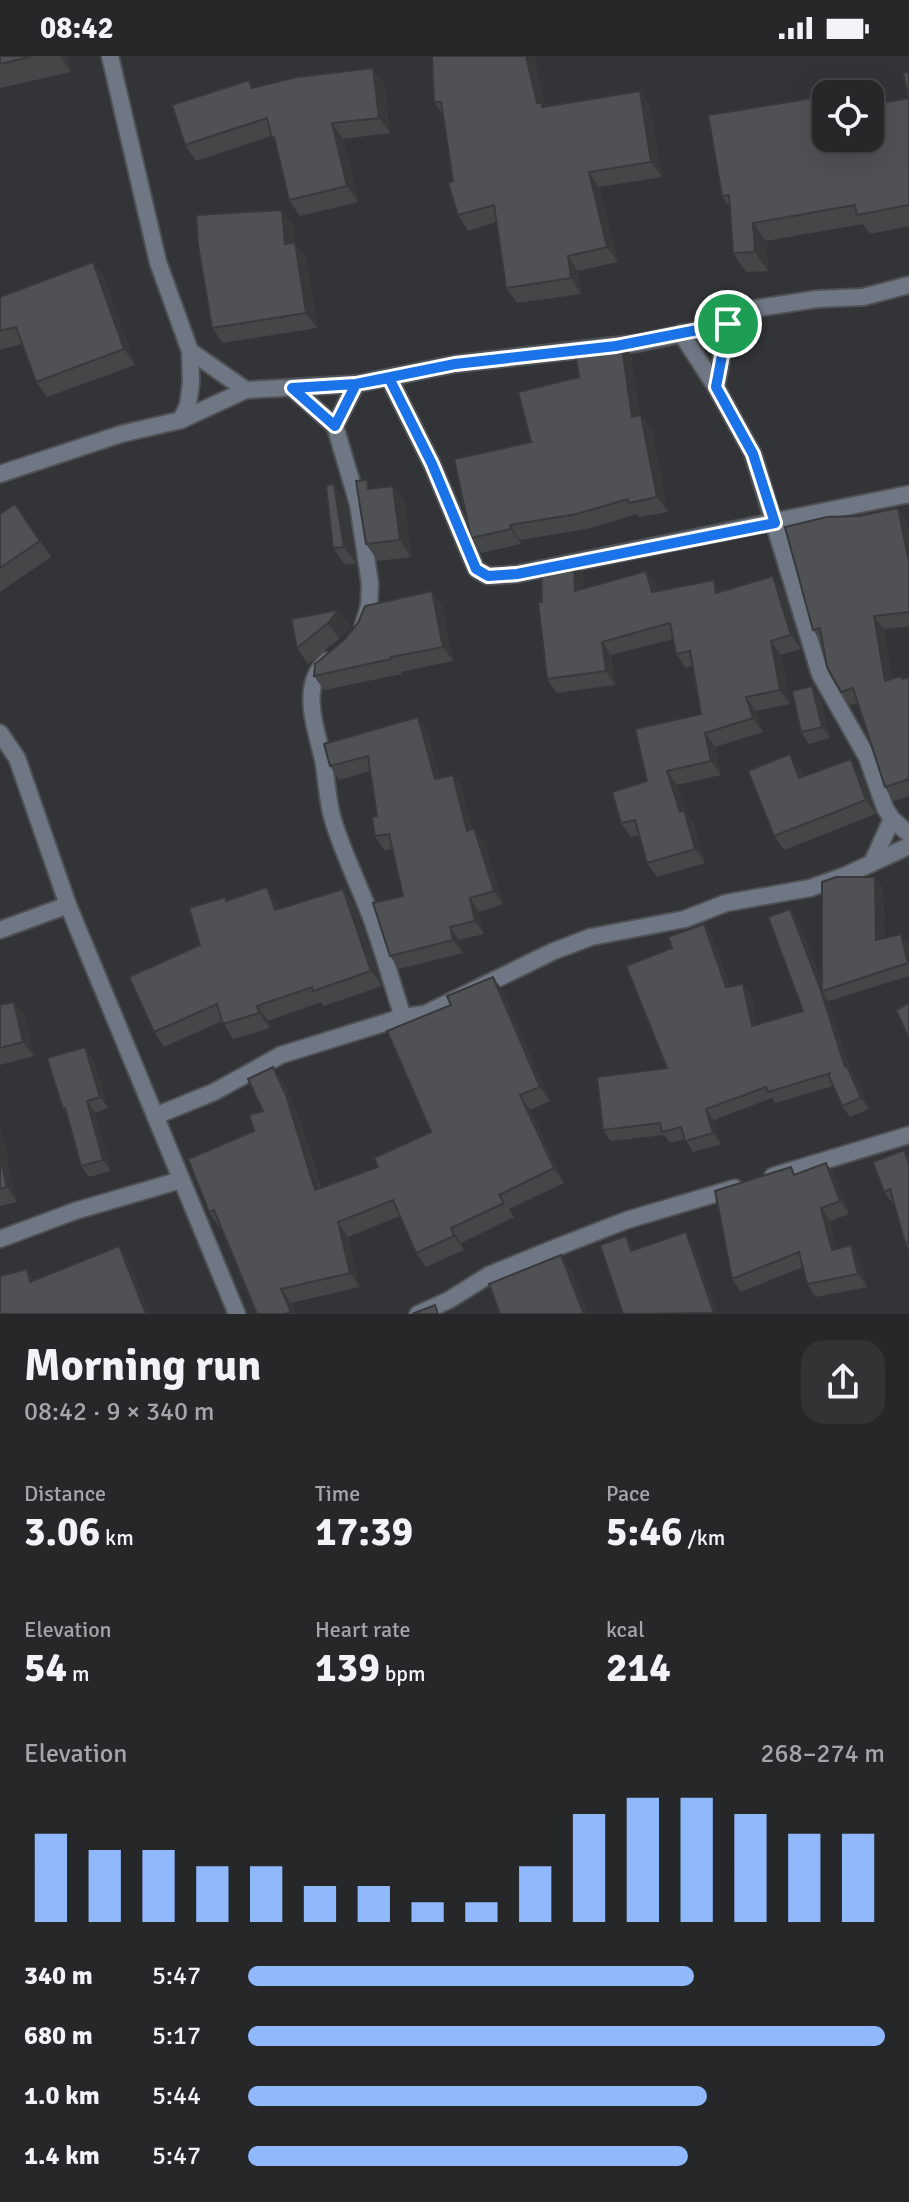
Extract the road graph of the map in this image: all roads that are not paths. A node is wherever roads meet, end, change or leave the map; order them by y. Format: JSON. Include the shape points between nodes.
{"nodes":[{"id":1,"x":110,"y":56,"type":"edge"},
{"id":2,"x":909,"y":285,"type":"edge"},
{"id":3,"x":728,"y":324,"type":"junction"},
{"id":4,"x":681,"y":333,"type":"junction"},
{"id":5,"x":190,"y":351,"type":"junction"},
{"id":6,"x":389,"y":378,"type":"junction"},
{"id":7,"x":356,"y":384,"type":"junction"},
{"id":8,"x":716,"y":387,"type":"junction"},
{"id":9,"x":292,"y":388,"type":"junction"},
{"id":10,"x":246,"y":390,"type":"junction"},
{"id":11,"x":181,"y":420,"type":"junction"},
{"id":12,"x":335,"y":426,"type":"junction"},
{"id":13,"x":0,"y":474,"type":"edge"},
{"id":14,"x":909,"y":494,"type":"edge"},
{"id":15,"x":775,"y":523,"type":"junction"},
{"id":16,"x":355,"y":638,"type":"edge"},
{"id":17,"x":335,"y":654,"type":"edge"},
{"id":18,"x":0,"y":733,"type":"edge"},
{"id":19,"x":892,"y":819,"type":"junction"},
{"id":20,"x":909,"y":834,"type":"edge"},
{"id":21,"x":909,"y":846,"type":"edge"},
{"id":22,"x":872,"y":863,"type":"junction"},
{"id":23,"x":68,"y":905,"type":"junction"},
{"id":24,"x":0,"y":930,"type":"edge"},
{"id":25,"x":403,"y":1017,"type":"junction"},
{"id":26,"x":155,"y":1116,"type":"junction"},
{"id":27,"x":909,"y":1135,"type":"edge"},
{"id":28,"x":181,"y":1180,"type":"junction"},
{"id":29,"x":0,"y":1239,"type":"edge"},
{"id":30,"x":237,"y":1314,"type":"edge"},
{"id":31,"x":418,"y":1314,"type":"edge"}],
"edges":[{"from":1,"to":5,"type":"street","via":[[158,262]]},
{"from":2,"to":3,"type":"street","via":[[863,297],[758,308]]},
{"from":3,"to":4,"type":"street"},
{"from":3,"to":8,"type":"street"},
{"from":4,"to":6,"type":"street"},
{"from":4,"to":8,"type":"street"},
{"from":5,"to":10,"type":"street"},
{"from":5,"to":11,"type":"street","via":[[191,383]]},
{"from":6,"to":7,"type":"street"},
{"from":6,"to":15,"type":"street","via":[[476,569],[488,576]]},
{"from":7,"to":9,"type":"street"},
{"from":7,"to":12,"type":"street"},
{"from":8,"to":15,"type":"street","via":[[753,454]]},
{"from":9,"to":10,"type":"street"},
{"from":9,"to":12,"type":"street"},
{"from":10,"to":11,"type":"street"},
{"from":11,"to":13,"type":"street"},
{"from":12,"to":16,"type":"street","via":[[358,504],[370,584],[366,618]]},
{"from":14,"to":15,"type":"street"},
{"from":15,"to":19,"type":"street","via":[[820,674],[867,757]]},
{"from":17,"to":25,"type":"street","via":[[315,673],[312,688],[327,797]]},
{"from":18,"to":23,"type":"street","via":[[17,758]]},
{"from":19,"to":20,"type":"street"},
{"from":19,"to":22,"type":"street"},
{"from":21,"to":22,"type":"street"},
{"from":22,"to":25,"type":"street","via":[[810,888],[591,937],[425,1014]]},
{"from":23,"to":24,"type":"street"},
{"from":23,"to":26,"type":"street"},
{"from":25,"to":26,"type":"street","via":[[281,1055],[214,1092]]},
{"from":26,"to":28,"type":"street"},
{"from":27,"to":31,"type":"street","via":[[627,1220],[489,1275]]},
{"from":28,"to":29,"type":"street"},
{"from":28,"to":30,"type":"street"}]}
